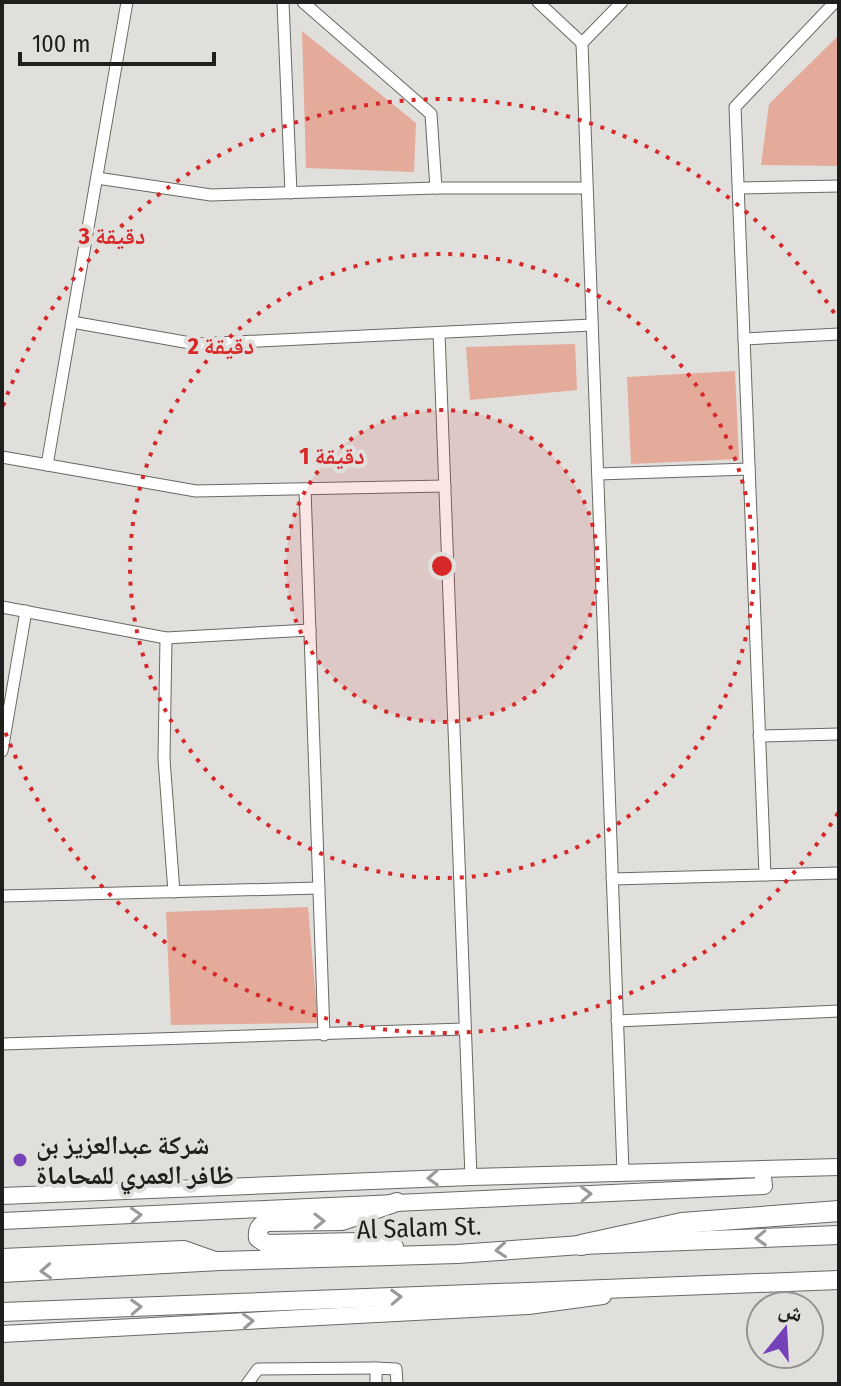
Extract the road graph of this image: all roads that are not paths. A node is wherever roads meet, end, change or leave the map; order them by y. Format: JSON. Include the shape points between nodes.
{"nodes":[{"id":1,"x":127,"y":2,"type":"edge"},
{"id":2,"x":283,"y":2,"type":"edge"},
{"id":3,"x":303,"y":2,"type":"edge"},
{"id":4,"x":538,"y":2,"type":"edge"},
{"id":5,"x":622,"y":2,"type":"edge"},
{"id":6,"x":835,"y":2,"type":"edge"},
{"id":7,"x":582,"y":43,"type":"junction"},
{"id":8,"x":97,"y":178,"type":"junction"},
{"id":9,"x":839,"y":186,"type":"edge"},
{"id":10,"x":436,"y":188,"type":"junction"},
{"id":11,"x":586,"y":188,"type":"junction"},
{"id":12,"x":739,"y":188,"type":"junction"},
{"id":13,"x":291,"y":193,"type":"junction"},
{"id":14,"x":72,"y":322,"type":"junction"},
{"id":15,"x":592,"y":325,"type":"junction"},
{"id":16,"x":439,"y":333,"type":"junction"},
{"id":17,"x":839,"y":334,"type":"edge"},
{"id":18,"x":744,"y":339,"type":"junction"},
{"id":19,"x":2,"y":457,"type":"edge"},
{"id":20,"x":47,"y":465,"type":"junction"},
{"id":21,"x":749,"y":469,"type":"junction"},
{"id":22,"x":598,"y":474,"type":"junction"},
{"id":23,"x":445,"y":486,"type":"junction"},
{"id":24,"x":305,"y":489,"type":"junction"},
{"id":25,"x":2,"y":607,"type":"edge"},
{"id":26,"x":26,"y":611,"type":"junction"},
{"id":27,"x":310,"y":630,"type":"junction"},
{"id":28,"x":166,"y":638,"type":"junction"},
{"id":29,"x":839,"y":734,"type":"edge"},
{"id":30,"x":759,"y":736,"type":"junction"},
{"id":31,"x":2,"y":751,"type":"edge"},
{"id":32,"x":839,"y":873,"type":"edge"},
{"id":33,"x":765,"y":875,"type":"junction"},
{"id":34,"x":612,"y":879,"type":"junction"},
{"id":35,"x":319,"y":888,"type":"junction"},
{"id":36,"x":174,"y":892,"type":"junction"},
{"id":37,"x":2,"y":896,"type":"edge"},
{"id":38,"x":839,"y":1011,"type":"edge"},
{"id":39,"x":617,"y":1021,"type":"junction"},
{"id":40,"x":464,"y":1029,"type":"junction"},
{"id":41,"x":324,"y":1035,"type":"junction"},
{"id":42,"x":2,"y":1044,"type":"edge"},
{"id":43,"x":839,"y":1167,"type":"edge"},
{"id":44,"x":762,"y":1169,"type":"junction"},
{"id":45,"x":623,"y":1172,"type":"junction"},
{"id":46,"x":471,"y":1177,"type":"junction"},
{"id":47,"x":2,"y":1196,"type":"edge"},
{"id":48,"x":397,"y":1202,"type":"junction"},
{"id":49,"x":839,"y":1211,"type":"edge"},
{"id":50,"x":2,"y":1221,"type":"edge"},
{"id":51,"x":839,"y":1235,"type":"edge"},
{"id":52,"x":581,"y":1245,"type":"junction"},
{"id":53,"x":457,"y":1254,"type":"junction"},
{"id":54,"x":2,"y":1257,"type":"edge"},
{"id":55,"x":220,"y":1261,"type":"junction"},
{"id":56,"x":2,"y":1273,"type":"edge"},
{"id":57,"x":839,"y":1280,"type":"edge"},
{"id":58,"x":665,"y":1288,"type":"junction"},
{"id":59,"x":2,"y":1312,"type":"edge"},
{"id":60,"x":2,"y":1334,"type":"edge"},
{"id":61,"x":376,"y":1368,"type":"junction"},
{"id":62,"x":247,"y":1384,"type":"edge"},
{"id":63,"x":376,"y":1384,"type":"edge"},
{"id":64,"x":397,"y":1384,"type":"edge"}],
"edges":[{"from":1,"to":8,"type":"street"},
{"from":2,"to":13,"type":"street"},
{"from":3,"to":10,"type":"street","via":[[431,114]]},
{"from":4,"to":7,"type":"street"},
{"from":5,"to":7,"type":"street"},
{"from":6,"to":12,"type":"street","via":[[735,107]]},
{"from":7,"to":11,"type":"street"},
{"from":8,"to":13,"type":"street","via":[[211,195]]},
{"from":8,"to":14,"type":"street"},
{"from":9,"to":12,"type":"street"},
{"from":10,"to":11,"type":"street"},
{"from":10,"to":13,"type":"street"},
{"from":11,"to":15,"type":"street"},
{"from":12,"to":18,"type":"street"},
{"from":14,"to":16,"type":"street","via":[[196,344]]},
{"from":14,"to":20,"type":"street"},
{"from":15,"to":16,"type":"street"},
{"from":15,"to":22,"type":"street"},
{"from":16,"to":23,"type":"street"},
{"from":17,"to":18,"type":"street"},
{"from":18,"to":21,"type":"street"},
{"from":19,"to":20,"type":"street"},
{"from":20,"to":24,"type":"street","via":[[196,491]]},
{"from":21,"to":22,"type":"street"},
{"from":21,"to":30,"type":"street"},
{"from":22,"to":34,"type":"street"},
{"from":23,"to":24,"type":"street"},
{"from":23,"to":40,"type":"street"},
{"from":24,"to":27,"type":"street"},
{"from":25,"to":26,"type":"street"},
{"from":26,"to":28,"type":"street"},
{"from":26,"to":31,"type":"street"},
{"from":27,"to":28,"type":"street"},
{"from":27,"to":35,"type":"street"},
{"from":28,"to":36,"type":"street","via":[[164,759]]},
{"from":29,"to":30,"type":"street"},
{"from":30,"to":33,"type":"street"},
{"from":32,"to":33,"type":"street"},
{"from":33,"to":34,"type":"street"},
{"from":34,"to":39,"type":"street"},
{"from":35,"to":36,"type":"street"},
{"from":35,"to":41,"type":"street"},
{"from":36,"to":37,"type":"street"},
{"from":38,"to":39,"type":"street"},
{"from":39,"to":45,"type":"street"},
{"from":40,"to":41,"type":"street"},
{"from":40,"to":46,"type":"street"},
{"from":41,"to":42,"type":"street"},
{"from":43,"to":44,"type":"main road"},
{"from":44,"to":45,"type":"main road"},
{"from":48,"to":44,"type":"main road","one_way":true,"via":[[764,1186]]},
{"from":45,"to":46,"type":"main road"},
{"from":46,"to":47,"type":"main road","one_way":true},
{"from":50,"to":48,"type":"main road","one_way":true},
{"from":53,"to":48,"type":"main road","one_way":true,"via":[[358,1242],[267,1244],[258,1238],[267,1222],[342,1221]]},
{"from":49,"to":52,"type":"highway","via":[[682,1223]]},
{"from":51,"to":52,"type":"main road","name":"Al Salam St.","one_way":true},
{"from":52,"to":53,"type":"main road","name":"Al Salam St.","one_way":true},
{"from":53,"to":55,"type":"main road","name":"Al Salam St."},
{"from":54,"to":55,"type":"main road","via":[[184,1249]]},
{"from":55,"to":56,"type":"main road","name":"Al Salam St.","one_way":true},
{"from":57,"to":58,"type":"main road"},
{"from":59,"to":58,"type":"main road","one_way":true},
{"from":60,"to":58,"type":"main road","one_way":true,"via":[[528,1306]]},
{"from":61,"to":62,"type":"street","via":[[258,1369]]},
{"from":61,"to":63,"type":"street"},
{"from":61,"to":64,"type":"street","via":[[396,1369]]}]}
